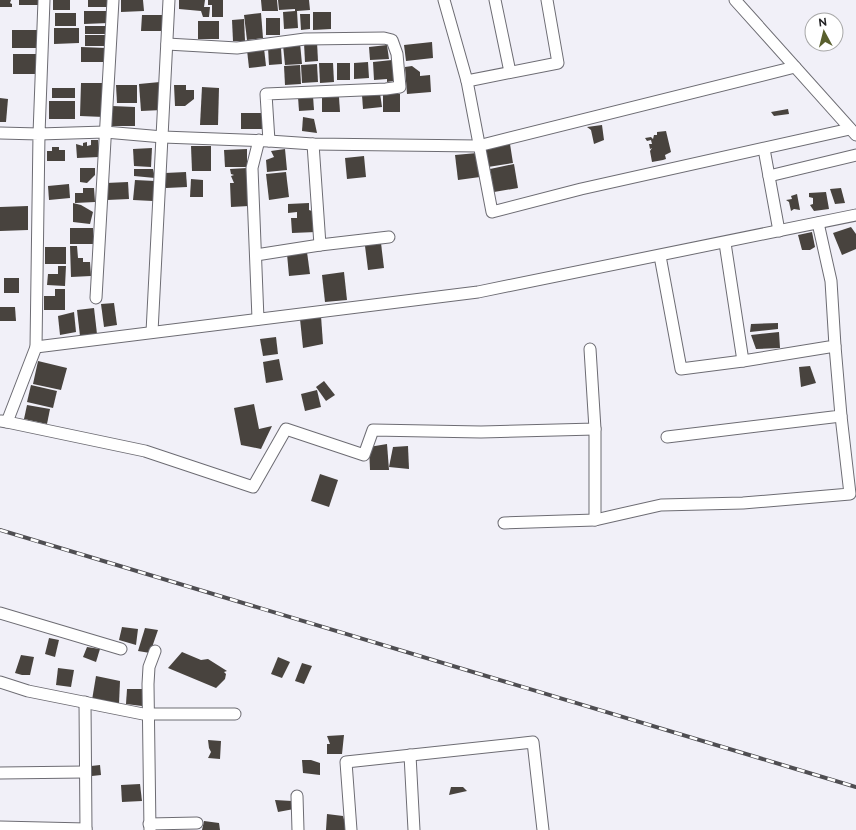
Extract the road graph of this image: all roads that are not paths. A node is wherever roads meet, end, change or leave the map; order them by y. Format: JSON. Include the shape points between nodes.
{"nodes":[{"id":1,"x":44,"y":0,"type":"edge"},
{"id":2,"x":113,"y":0,"type":"edge"},
{"id":3,"x":169,"y":0,"type":"edge"},
{"id":4,"x":444,"y":0,"type":"edge"},
{"id":5,"x":495,"y":0,"type":"edge"},
{"id":6,"x":547,"y":0,"type":"edge"},
{"id":7,"x":735,"y":0,"type":"edge"},
{"id":8,"x":167,"y":44,"type":"junction"},
{"id":9,"x":795,"y":67,"type":"junction"},
{"id":10,"x":510,"y":72,"type":"junction"},
{"id":11,"x":467,"y":81,"type":"junction"},
{"id":12,"x":105,"y":132,"type":"junction"},
{"id":13,"x":853,"y":132,"type":"edge"},
{"id":14,"x":0,"y":133,"type":"edge"},
{"id":15,"x":39,"y":134,"type":"junction"},
{"id":16,"x":163,"y":137,"type":"junction"},
{"id":17,"x":264,"y":140,"type":"junction"},
{"id":18,"x":313,"y":144,"type":"junction"},
{"id":19,"x":478,"y":146,"type":"junction"},
{"id":20,"x":764,"y":149,"type":"junction"},
{"id":21,"x":856,"y":155,"type":"edge"},
{"id":22,"x":768,"y":176,"type":"junction"},
{"id":23,"x":856,"y":215,"type":"edge"},
{"id":24,"x":818,"y":223,"type":"junction"},
{"id":25,"x":779,"y":231,"type":"junction"},
{"id":26,"x":388,"y":237,"type":"dead end"},
{"id":27,"x":725,"y":243,"type":"junction"},
{"id":28,"x":320,"y":245,"type":"junction"},
{"id":29,"x":256,"y":255,"type":"junction"},
{"id":30,"x":660,"y":256,"type":"junction"},
{"id":31,"x":96,"y":298,"type":"dead end"},
{"id":32,"x":258,"y":319,"type":"junction"},
{"id":33,"x":152,"y":332,"type":"junction"},
{"id":34,"x":835,"y":346,"type":"junction"},
{"id":35,"x":36,"y":347,"type":"junction"},
{"id":36,"x":590,"y":349,"type":"dead end"},
{"id":37,"x":743,"y":361,"type":"junction"},
{"id":38,"x":841,"y":416,"type":"junction"},
{"id":39,"x":3,"y":421,"type":"edge"},
{"id":40,"x":595,"y":429,"type":"junction"},
{"id":41,"x":666,"y":437,"type":"dead end"},
{"id":42,"x":595,"y":520,"type":"junction"},
{"id":43,"x":504,"y":523,"type":"dead end"},
{"id":44,"x":0,"y":613,"type":"edge"},
{"id":45,"x":120,"y":649,"type":"dead end"},
{"id":46,"x":155,"y":651,"type":"dead end"},
{"id":47,"x":0,"y":682,"type":"edge"},
{"id":48,"x":85,"y":702,"type":"junction"},
{"id":49,"x":148,"y":714,"type":"junction"},
{"id":50,"x":236,"y":714,"type":"dead end"},
{"id":51,"x":410,"y":755,"type":"junction"},
{"id":52,"x":85,"y":772,"type":"junction"},
{"id":53,"x":0,"y":773,"type":"edge"},
{"id":54,"x":297,"y":796,"type":"dead end"},
{"id":55,"x":197,"y":823,"type":"dead end"},
{"id":56,"x":0,"y":827,"type":"edge"},
{"id":57,"x":150,"y":827,"type":"edge"},
{"id":58,"x":86,"y":829,"type":"edge"},
{"id":59,"x":298,"y":830,"type":"edge"},
{"id":60,"x":351,"y":830,"type":"edge"},
{"id":61,"x":414,"y":830,"type":"edge"},
{"id":62,"x":543,"y":830,"type":"edge"}],
"edges":[{"from":1,"to":15,"type":"street"},
{"from":2,"to":12,"type":"street"},
{"from":3,"to":8,"type":"street"},
{"from":4,"to":11,"type":"street"},
{"from":5,"to":10,"type":"street"},
{"from":6,"to":10,"type":"street","via":[[558,64]]},
{"from":7,"to":9,"type":"street"},
{"from":8,"to":16,"type":"street"},
{"from":8,"to":17,"type":"street","via":[[238,48],[305,39],[392,40],[397,54],[400,87],[266,94]]},
{"from":9,"to":13,"type":"street"},
{"from":9,"to":19,"type":"street"},
{"from":10,"to":11,"type":"street"},
{"from":11,"to":19,"type":"street"},
{"from":12,"to":15,"type":"street"},
{"from":12,"to":16,"type":"street"},
{"from":12,"to":31,"type":"street"},
{"from":13,"to":20,"type":"street"},
{"from":14,"to":15,"type":"street"},
{"from":15,"to":35,"type":"street"},
{"from":16,"to":17,"type":"street"},
{"from":16,"to":33,"type":"street"},
{"from":17,"to":18,"type":"street"},
{"from":17,"to":29,"type":"street","via":[[252,168]]},
{"from":18,"to":19,"type":"street"},
{"from":18,"to":28,"type":"street"},
{"from":19,"to":20,"type":"street","via":[[492,212],[581,189]]},
{"from":20,"to":22,"type":"street"},
{"from":21,"to":22,"type":"street"},
{"from":22,"to":25,"type":"street"},
{"from":23,"to":24,"type":"street"},
{"from":24,"to":25,"type":"street"},
{"from":24,"to":34,"type":"street","via":[[831,281]]},
{"from":25,"to":27,"type":"street"},
{"from":26,"to":28,"type":"street"},
{"from":27,"to":30,"type":"street"},
{"from":27,"to":37,"type":"street"},
{"from":28,"to":29,"type":"street"},
{"from":29,"to":32,"type":"street"},
{"from":30,"to":32,"type":"street","via":[[478,292]]},
{"from":30,"to":37,"type":"street","via":[[681,369]]},
{"from":32,"to":33,"type":"street"},
{"from":33,"to":35,"type":"street"},
{"from":34,"to":37,"type":"street"},
{"from":34,"to":38,"type":"street"},
{"from":35,"to":39,"type":"street"},
{"from":36,"to":40,"type":"street"},
{"from":38,"to":41,"type":"street"},
{"from":38,"to":42,"type":"street","via":[[850,494],[743,503],[660,505]]},
{"from":39,"to":40,"type":"street","via":[[145,451],[253,487],[286,428],[364,455],[373,430],[481,432]]},
{"from":40,"to":42,"type":"street"},
{"from":42,"to":43,"type":"street"},
{"from":44,"to":45,"type":"street"},
{"from":46,"to":49,"type":"street","via":[[149,667]]},
{"from":47,"to":48,"type":"street","via":[[28,691]]},
{"from":48,"to":49,"type":"street"},
{"from":48,"to":52,"type":"street"},
{"from":49,"to":50,"type":"street"},
{"from":49,"to":57,"type":"street"},
{"from":51,"to":60,"type":"street","via":[[346,762]]},
{"from":51,"to":61,"type":"street"},
{"from":51,"to":62,"type":"street","via":[[533,742]]},
{"from":52,"to":53,"type":"street"},
{"from":52,"to":58,"type":"street"},
{"from":54,"to":59,"type":"street"},
{"from":55,"to":57,"type":"street"},
{"from":56,"to":58,"type":"street"}]}
